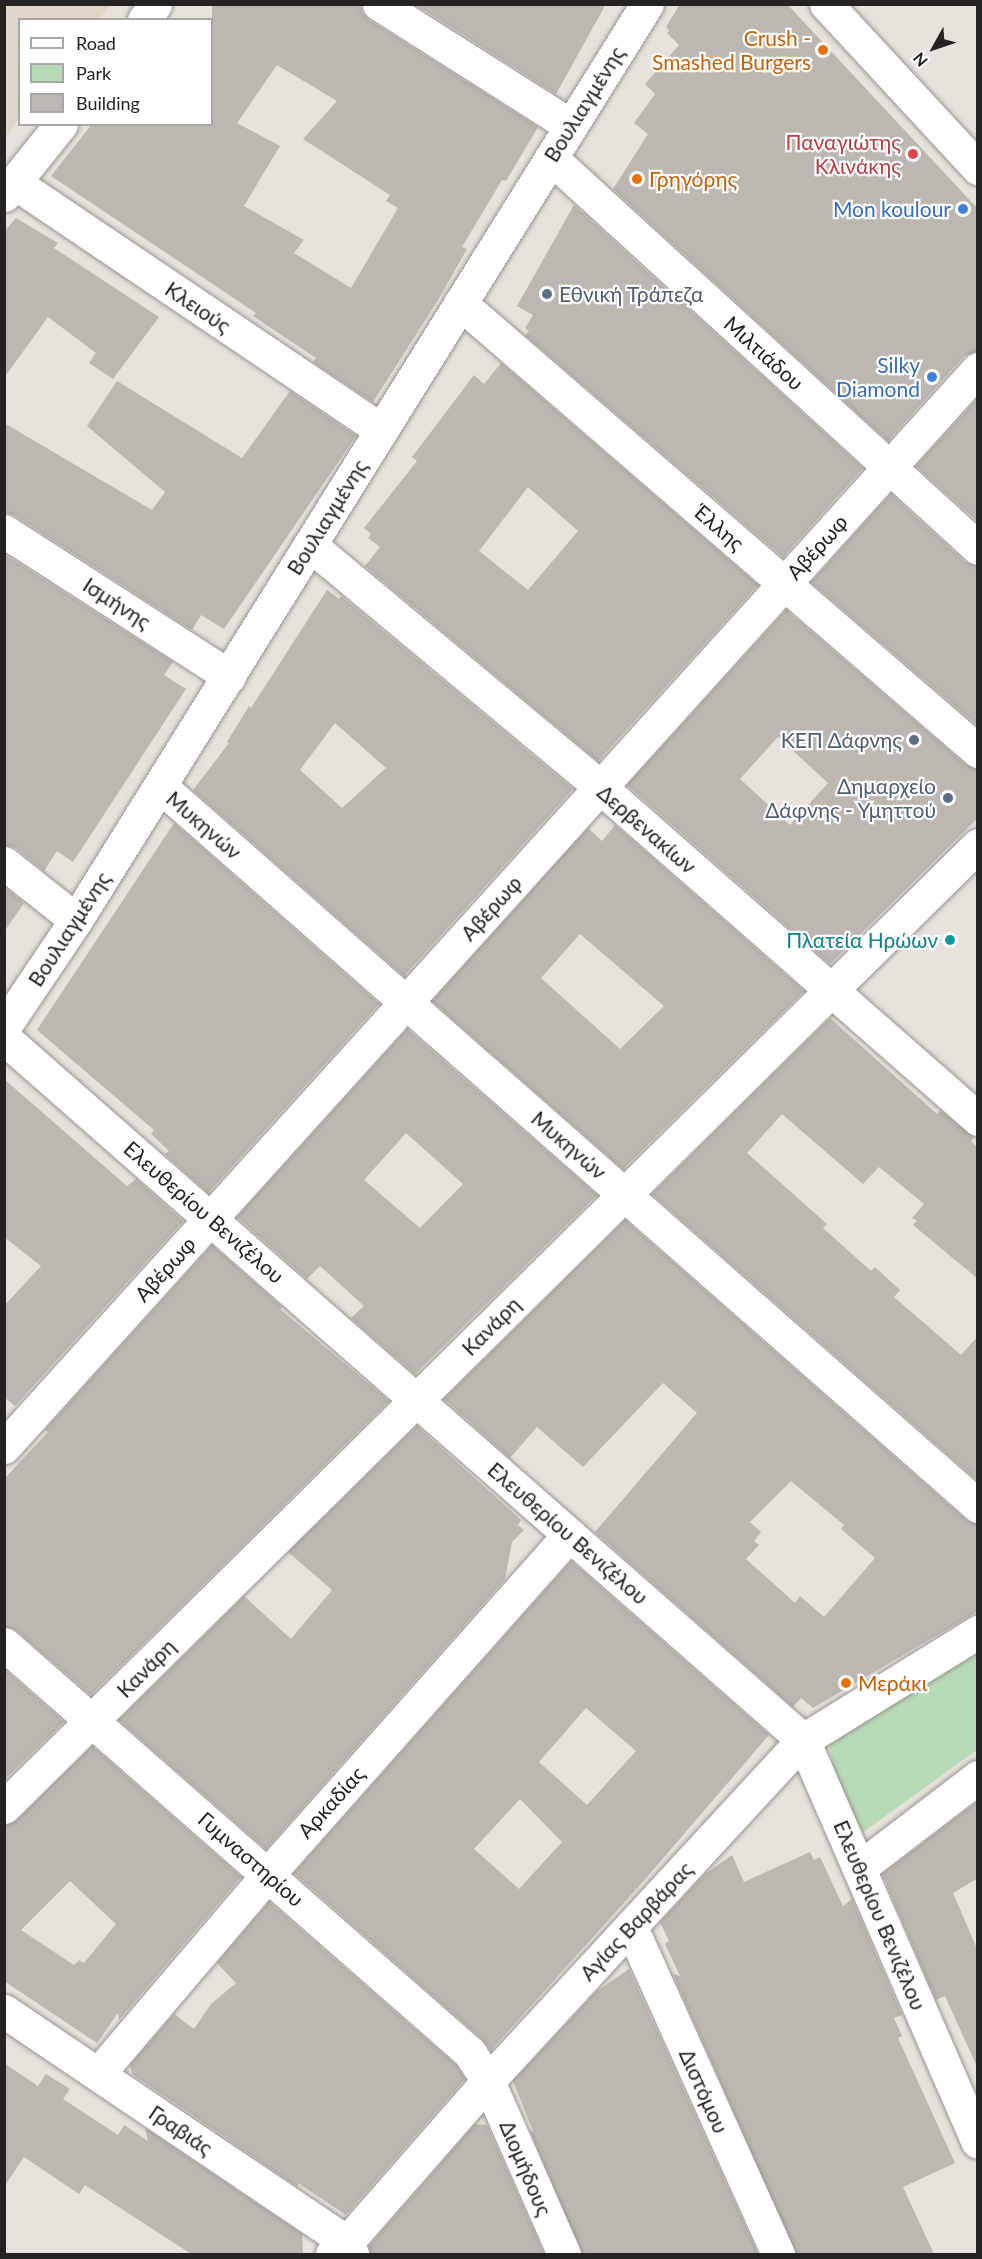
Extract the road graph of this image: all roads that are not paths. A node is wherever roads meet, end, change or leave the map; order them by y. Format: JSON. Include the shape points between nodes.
{"nodes":[{"id":1,"x":156,"y":4,"type":"edge"},
{"id":2,"x":379,"y":4,"type":"edge"},
{"id":3,"x":646,"y":4,"type":"edge"},
{"id":4,"x":826,"y":4,"type":"edge"},
{"id":5,"x":146,"y":18,"type":"edge"},
{"id":6,"x":59,"y":126,"type":"edge"},
{"id":7,"x":571,"y":126,"type":"junction"},
{"id":8,"x":551,"y":158,"type":"junction"},
{"id":9,"x":978,"y":168,"type":"edge"},
{"id":10,"x":10,"y":189,"type":"edge"},
{"id":11,"x":460,"y":303,"type":"junction"},
{"id":12,"x":978,"y":369,"type":"edge"},
{"id":13,"x":381,"y":430,"type":"junction"},
{"id":14,"x":889,"y":467,"type":"junction"},
{"id":15,"x":4,"y":531,"type":"edge"},
{"id":16,"x":310,"y":545,"type":"junction"},
{"id":17,"x":978,"y":548,"type":"edge"},
{"id":18,"x":784,"y":584,"type":"junction"},
{"id":19,"x":229,"y":676,"type":"junction"},
{"id":20,"x":978,"y":751,"type":"edge"},
{"id":21,"x":160,"y":786,"type":"junction"},
{"id":22,"x":600,"y":788,"type":"junction"},
{"id":23,"x":978,"y":845,"type":"edge"},
{"id":24,"x":4,"y":863,"type":"edge"},
{"id":25,"x":76,"y":920,"type":"junction"},
{"id":26,"x":831,"y":990,"type":"junction"},
{"id":27,"x":406,"y":1002,"type":"junction"},
{"id":28,"x":4,"y":1027,"type":"edge"},
{"id":29,"x":4,"y":1038,"type":"edge"},
{"id":30,"x":978,"y":1119,"type":"edge"},
{"id":31,"x":624,"y":1194,"type":"junction"},
{"id":32,"x":212,"y":1218,"type":"junction"},
{"id":33,"x":417,"y":1399,"type":"junction"},
{"id":34,"x":4,"y":1447,"type":"edge"},
{"id":35,"x":978,"y":1506,"type":"edge"},
{"id":36,"x":569,"y":1535,"type":"junction"},
{"id":37,"x":978,"y":1632,"type":"edge"},
{"id":38,"x":4,"y":1644,"type":"edge"},
{"id":39,"x":92,"y":1720,"type":"junction"},
{"id":40,"x":803,"y":1740,"type":"junction"},
{"id":41,"x":978,"y":1777,"type":"edge"},
{"id":42,"x":4,"y":1807,"type":"edge"},
{"id":43,"x":860,"y":1868,"type":"junction"},
{"id":44,"x":268,"y":1874,"type":"junction"},
{"id":45,"x":631,"y":1927,"type":"junction"},
{"id":46,"x":4,"y":2011,"type":"edge"},
{"id":47,"x":98,"y":2074,"type":"junction"},
{"id":48,"x":488,"y":2081,"type":"junction"},
{"id":49,"x":978,"y":2142,"type":"edge"},
{"id":50,"x":343,"y":2250,"type":"edge"},
{"id":51,"x":564,"y":2254,"type":"edge"},
{"id":52,"x":778,"y":2254,"type":"edge"}],
"edges":[{"from":1,"to":5,"type":"street"},
{"from":2,"to":7,"type":"street"},
{"from":3,"to":7,"type":"street","name":"Βουλιαγμένης"},
{"from":4,"to":9,"type":"street"},
{"from":6,"to":10,"type":"street"},
{"from":7,"to":8,"type":"street","name":"Βουλιαγμένης"},
{"from":8,"to":11,"type":"street","name":"Βουλιαγμένης"},
{"from":8,"to":14,"type":"street","name":"Μιλτιάδου"},
{"from":10,"to":13,"type":"street","name":"Κλειούς"},
{"from":11,"to":13,"type":"street","name":"Βουλιαγμένης"},
{"from":11,"to":18,"type":"street","name":"Έλλης"},
{"from":12,"to":14,"type":"street","name":"Αβέρωφ"},
{"from":13,"to":16,"type":"street","name":"Βουλιαγμένης"},
{"from":14,"to":17,"type":"street","name":"Μιλτιάδου"},
{"from":14,"to":18,"type":"street","name":"Αβέρωφ"},
{"from":15,"to":19,"type":"street","name":"Ισμήνης"},
{"from":16,"to":19,"type":"street","name":"Βουλιαγμένης"},
{"from":16,"to":22,"type":"street","name":"Δερβενακίων"},
{"from":18,"to":20,"type":"street","name":"Έλλης"},
{"from":18,"to":22,"type":"street","name":"Αβέρωφ"},
{"from":19,"to":21,"type":"street","name":"Βουλιαγμένης"},
{"from":21,"to":25,"type":"street","name":"Βουλιαγμένης"},
{"from":21,"to":27,"type":"street","name":"Μυκηνών"},
{"from":22,"to":26,"type":"street","name":"Δερβενακίων"},
{"from":22,"to":27,"type":"street","name":"Αβέρωφ"},
{"from":23,"to":26,"type":"street","name":"Κανάρη"},
{"from":24,"to":25,"type":"street"},
{"from":25,"to":28,"type":"street","name":"Βουλιαγμένης"},
{"from":26,"to":30,"type":"street","name":"Δερβενακίων"},
{"from":26,"to":31,"type":"street","name":"Κανάρη"},
{"from":27,"to":31,"type":"street","name":"Μυκηνών"},
{"from":27,"to":32,"type":"street","name":"Αβέρωφ"},
{"from":29,"to":32,"type":"street","name":"Ελευθερίου Βενιζέλου"},
{"from":31,"to":33,"type":"street","name":"Κανάρη"},
{"from":31,"to":35,"type":"street","name":"Μυκηνών"},
{"from":32,"to":33,"type":"street","name":"Ελευθερίου Βενιζέλου"},
{"from":32,"to":34,"type":"street","name":"Αβέρωφ"},
{"from":33,"to":36,"type":"street","name":"Ελευθερίου Βενιζέλου"},
{"from":33,"to":39,"type":"street","name":"Κανάρη"},
{"from":36,"to":40,"type":"street","name":"Ελευθερίου Βενιζέλου"},
{"from":36,"to":44,"type":"street","name":"Αρκαδίας"},
{"from":37,"to":40,"type":"street","name":"Αγίας Βαρβάρας"},
{"from":38,"to":39,"type":"street","name":"Γυμναστηρίου"},
{"from":39,"to":42,"type":"street","name":"Κανάρη"},
{"from":39,"to":44,"type":"street","name":"Γυμναστηρίου"},
{"from":40,"to":43,"type":"street","name":"Ελευθερίου Βενιζέλου"},
{"from":40,"to":45,"type":"street","name":"Αγίας Βαρβάρας"},
{"from":41,"to":43,"type":"street"},
{"from":43,"to":49,"type":"street","name":"Ελευθερίου Βενιζέλου"},
{"from":44,"to":47,"type":"street","name":"Αρκαδίας"},
{"from":44,"to":48,"type":"street","name":"Γυμναστηρίου","via":[[471,2053]]},
{"from":45,"to":48,"type":"street","name":"Αγίας Βαρβάρας"},
{"from":45,"to":52,"type":"street","name":"Διστόμου"},
{"from":46,"to":47,"type":"street","name":"Γραβιάς"},
{"from":47,"to":50,"type":"street","name":"Γραβιάς"},
{"from":48,"to":50,"type":"street","name":"Αγίας Βαρβάρας"},
{"from":48,"to":51,"type":"street","name":"Διομήδους"}]}
